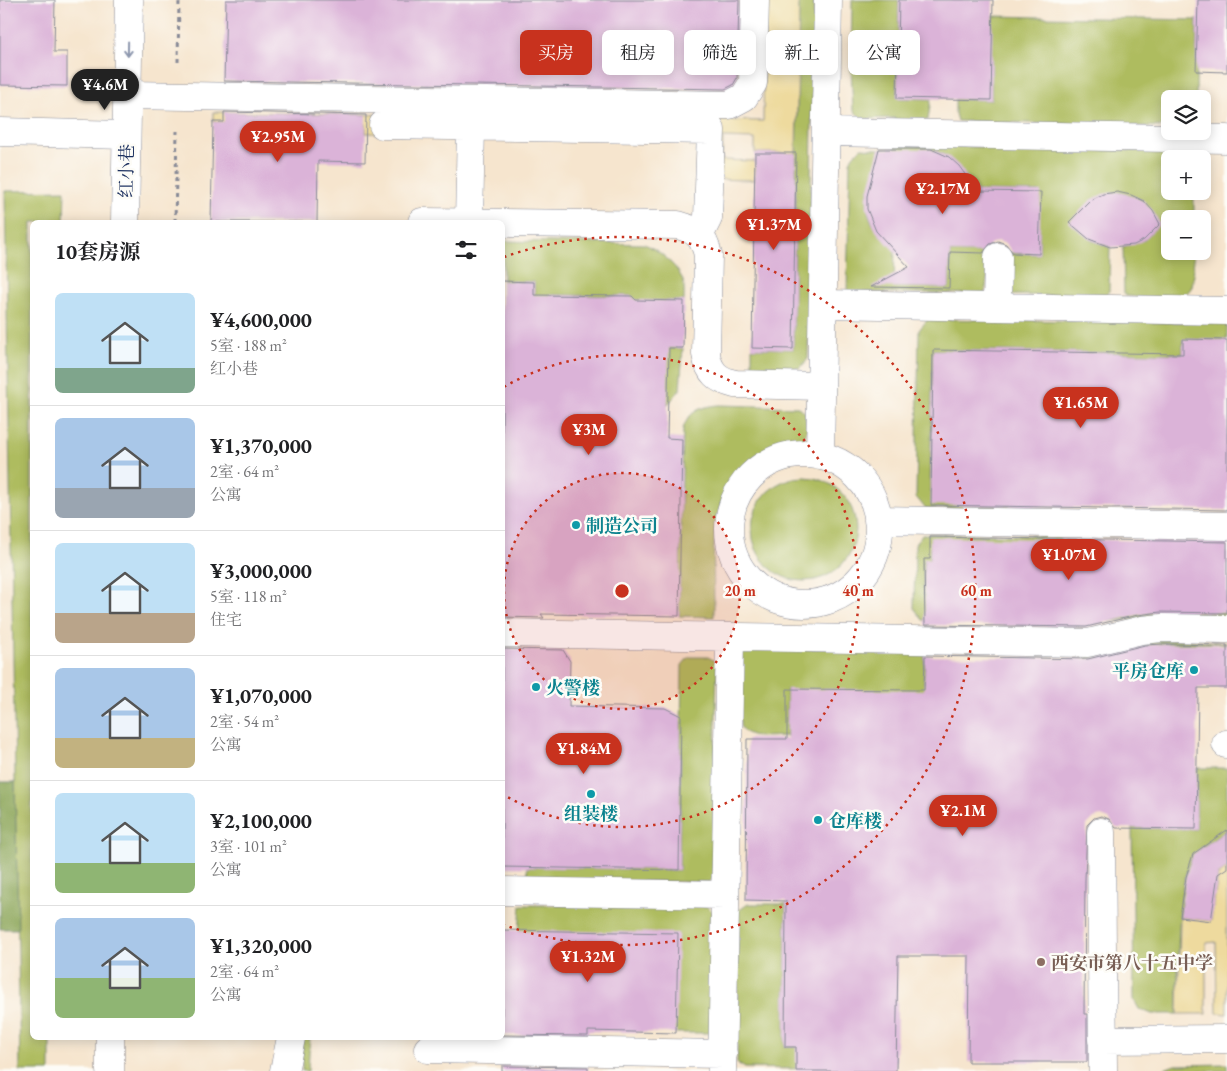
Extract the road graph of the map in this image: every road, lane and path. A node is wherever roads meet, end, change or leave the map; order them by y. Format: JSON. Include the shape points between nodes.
{"nodes":[{"id":1,"x":128,"y":0,"type":"edge"},
{"id":2,"x":755,"y":0,"type":"edge"},
{"id":3,"x":828,"y":0,"type":"edge"},
{"id":4,"x":127,"y":95,"type":"junction"},
{"id":5,"x":383,"y":125,"type":"dead end"},
{"id":6,"x":471,"y":126,"type":"junction"},
{"id":7,"x":0,"y":132,"type":"edge"},
{"id":8,"x":826,"y":132,"type":"junction"},
{"id":9,"x":126,"y":134,"type":"junction"},
{"id":10,"x":1227,"y":139,"type":"edge"},
{"id":11,"x":125,"y":220,"type":"edge"},
{"id":12,"x":469,"y":220,"type":"edge"},
{"id":13,"x":505,"y":223,"type":"edge"},
{"id":14,"x":700,"y":234,"type":"junction"},
{"id":15,"x":998,"y":257,"type":"dead end"},
{"id":16,"x":823,"y":304,"type":"junction"},
{"id":17,"x":997,"y":307,"type":"junction"},
{"id":18,"x":1227,"y":311,"type":"edge"},
{"id":19,"x":821,"y":386,"type":"junction"},
{"id":20,"x":820,"y":456,"type":"junction"},
{"id":21,"x":878,"y":520,"type":"junction"},
{"id":22,"x":1227,"y":526,"type":"edge"},
{"id":23,"x":818,"y":603,"type":"junction"},
{"id":24,"x":1227,"y":629,"type":"edge"},
{"id":25,"x":505,"y":633,"type":"edge"},
{"id":26,"x":730,"y":637,"type":"junction"},
{"id":27,"x":817,"y":639,"type":"junction"},
{"id":28,"x":1101,"y":832,"type":"dead end"},
{"id":29,"x":505,"y":891,"type":"edge"},
{"id":30,"x":726,"y":895,"type":"junction"},
{"id":31,"x":1227,"y":1039,"type":"edge"},
{"id":32,"x":110,"y":1040,"type":"edge"},
{"id":33,"x":290,"y":1040,"type":"edge"},
{"id":34,"x":1102,"y":1040,"type":"junction"},
{"id":35,"x":428,"y":1049,"type":"dead end"},
{"id":36,"x":723,"y":1063,"type":"edge"},
{"id":37,"x":110,"y":1071,"type":"edge"},
{"id":38,"x":284,"y":1071,"type":"edge"},
{"id":39,"x":1103,"y":1071,"type":"edge"}],
"edges":[{"from":1,"to":4,"type":"street","name":"红小巷","one_way":true},
{"from":2,"to":4,"type":"street","via":[[753,83],[744,97],[730,105]]},
{"from":3,"to":8,"type":"street"},
{"from":4,"to":9,"type":"street","name":"红小巷"},
{"from":5,"to":6,"type":"street"},
{"from":6,"to":12,"type":"street"},
{"from":6,"to":14,"type":"street","via":[[711,130],[708,218]]},
{"from":7,"to":9,"type":"street"},
{"from":8,"to":10,"type":"street"},
{"from":8,"to":16,"type":"street"},
{"from":9,"to":11,"type":"street","name":"红小巷"},
{"from":13,"to":14,"type":"street","via":[[678,225]]},
{"from":14,"to":19,"type":"street","via":[[708,255],[706,354],[714,375],[735,384]]},
{"from":15,"to":17,"type":"street"},
{"from":16,"to":17,"type":"street"},
{"from":16,"to":19,"type":"street"},
{"from":17,"to":18,"type":"street"},
{"from":19,"to":20,"type":"street"},
{"from":20,"to":21,"type":"street","via":[[835,460],[858,476],[874,500]]},
{"from":20,"to":23,"type":"street","via":[[805,453],[776,459],[751,474],[734,498],[728,527],[733,557],[749,581],[773,598],[802,604]]},
{"from":21,"to":22,"type":"street"},
{"from":21,"to":23,"type":"street","via":[[880,530],[873,560],[856,583],[832,599]]},
{"from":23,"to":27,"type":"street"},
{"from":24,"to":27,"type":"street","via":[[1142,630],[1088,643]]},
{"from":25,"to":26,"type":"street"},
{"from":26,"to":27,"type":"street"},
{"from":26,"to":30,"type":"street"},
{"from":28,"to":34,"type":"street"},
{"from":29,"to":30,"type":"street"},
{"from":30,"to":36,"type":"street"},
{"from":31,"to":34,"type":"street"},
{"from":32,"to":37,"type":"street"},
{"from":33,"to":38,"type":"street"},
{"from":34,"to":39,"type":"street"},
{"from":35,"to":36,"type":"street"}]}
